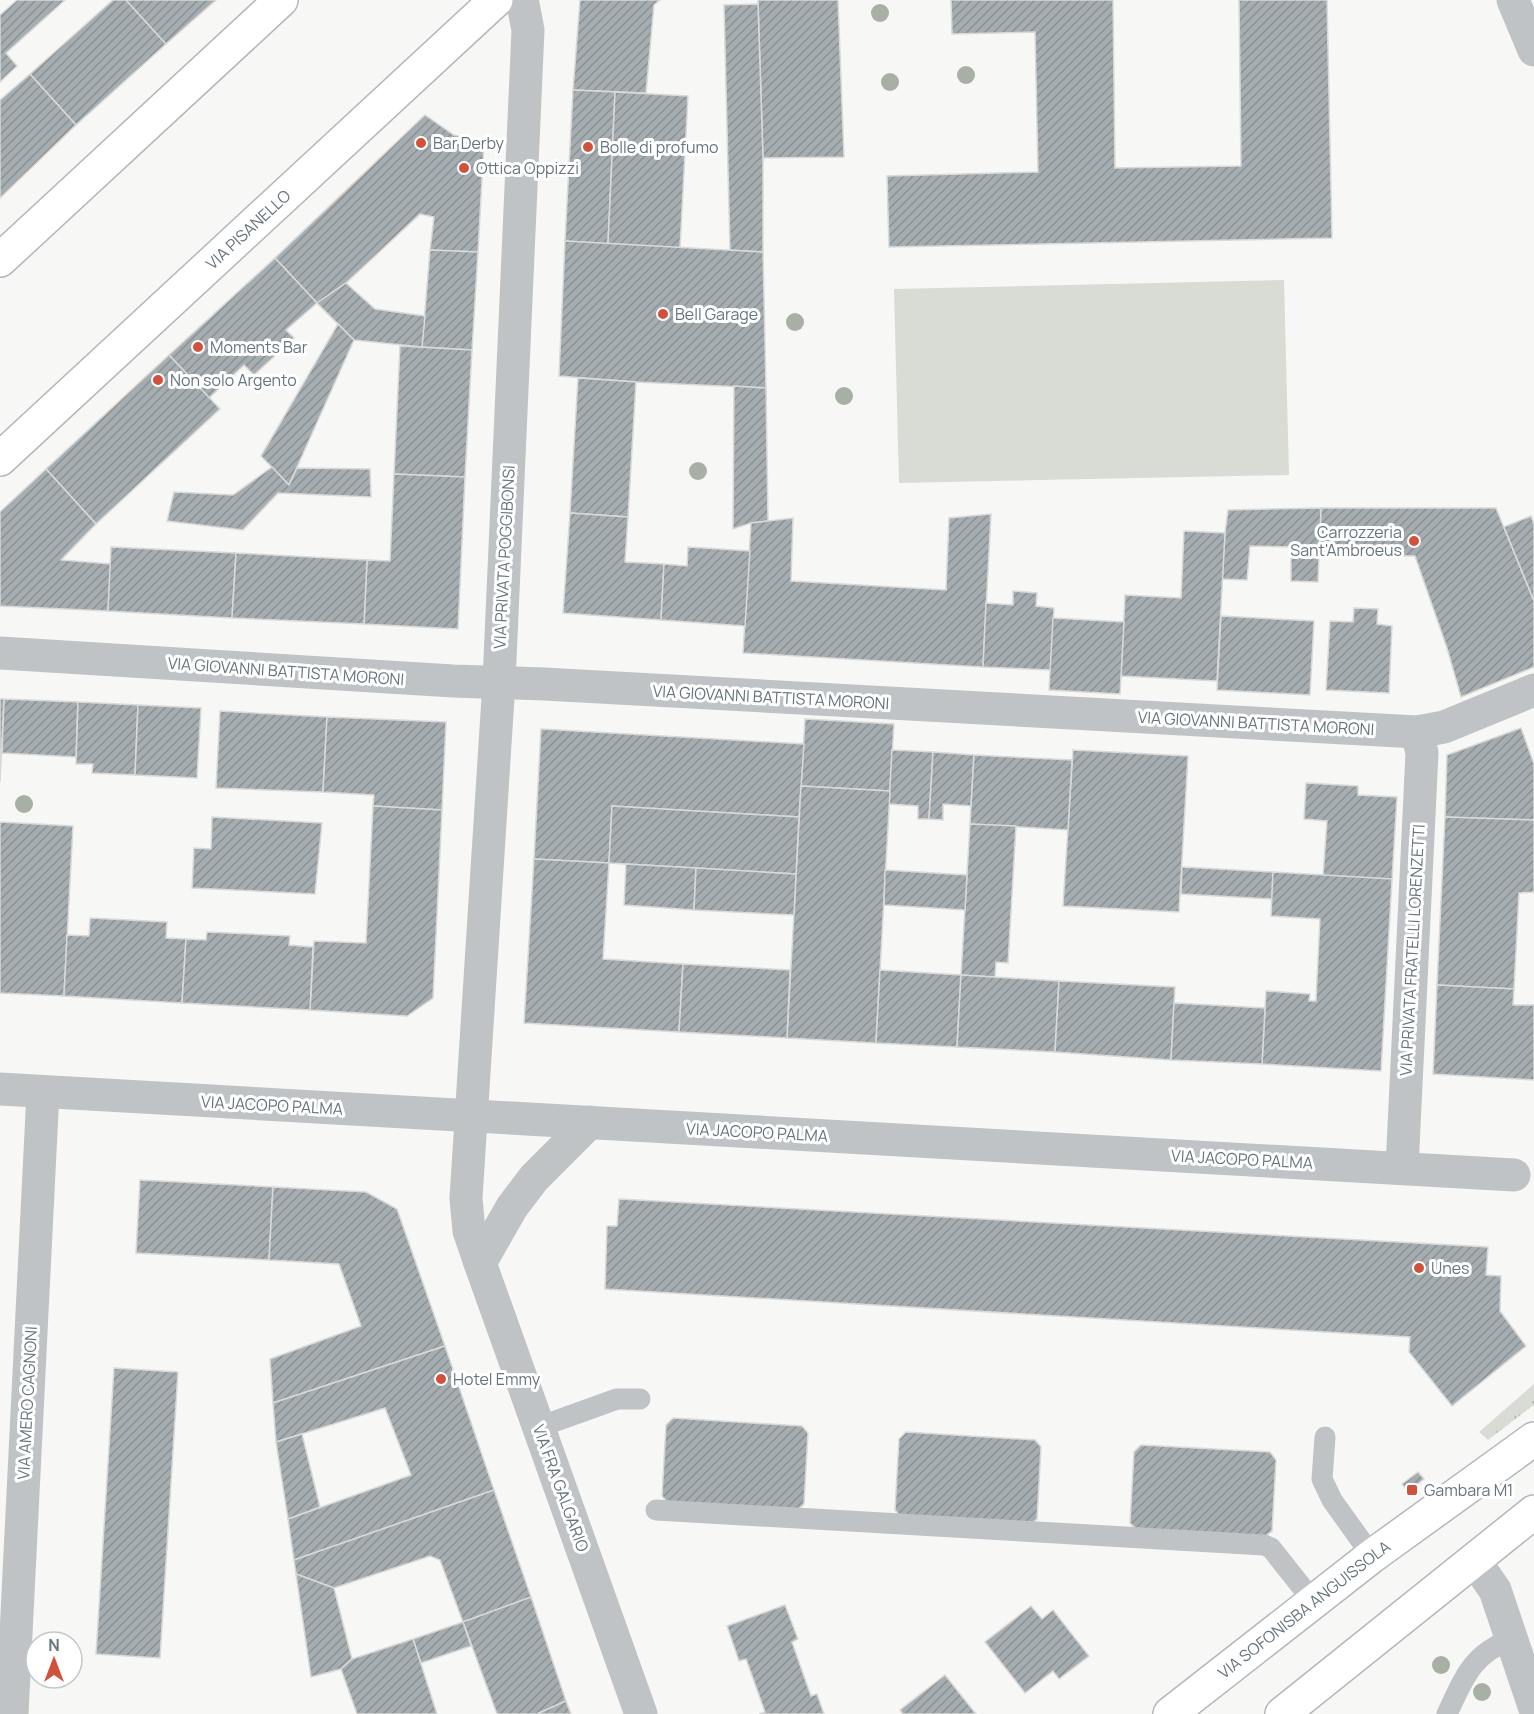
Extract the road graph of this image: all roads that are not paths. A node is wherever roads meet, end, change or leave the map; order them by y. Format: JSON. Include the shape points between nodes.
{"nodes":[{"id":1,"x":281,"y":0,"type":"edge"},
{"id":2,"x":496,"y":0,"type":"edge"},
{"id":3,"x":520,"y":0,"type":"edge"},
{"id":4,"x":1513,"y":0,"type":"edge"},
{"id":5,"x":1534,"y":50,"type":"edge"},
{"id":6,"x":0,"y":260,"type":"edge"},
{"id":7,"x":0,"y":459,"type":"edge"},
{"id":8,"x":0,"y":653,"type":"edge"},
{"id":9,"x":499,"y":682,"type":"junction"},
{"id":10,"x":1534,"y":690,"type":"edge"},
{"id":11,"x":1417,"y":732,"type":"junction"},
{"id":12,"x":0,"y":1089,"type":"edge"},
{"id":13,"x":43,"y":1092,"type":"junction"},
{"id":14,"x":471,"y":1116,"type":"junction"},
{"id":15,"x":590,"y":1122,"type":"junction"},
{"id":16,"x":1402,"y":1168,"type":"junction"},
{"id":17,"x":1514,"y":1174,"type":"dead end"},
{"id":18,"x":480,"y":1263,"type":"junction"},
{"id":19,"x":640,"y":1399,"type":"dead end"},
{"id":20,"x":539,"y":1427,"type":"junction"},
{"id":21,"x":1325,"y":1437,"type":"dead end"},
{"id":22,"x":1534,"y":1439,"type":"edge"},
{"id":23,"x":656,"y":1510,"type":"dead end"},
{"id":24,"x":1534,"y":1512,"type":"edge"},
{"id":25,"x":1372,"y":1556,"type":"junction"},
{"id":26,"x":1474,"y":1560,"type":"junction"},
{"id":27,"x":1313,"y":1601,"type":"junction"},
{"id":28,"x":1511,"y":1639,"type":"junction"},
{"id":29,"x":1534,"y":1706,"type":"edge"},
{"id":30,"x":12,"y":1714,"type":"edge"},
{"id":31,"x":641,"y":1714,"type":"edge"},
{"id":32,"x":1170,"y":1714,"type":"edge"},
{"id":33,"x":1282,"y":1714,"type":"edge"},
{"id":34,"x":1447,"y":1714,"type":"edge"}],
"edges":[{"from":1,"to":6,"type":"street"},
{"from":2,"to":7,"type":"street","name":"VIA PISANELLO"},
{"from":3,"to":9,"type":"street","name":"VIA PRIVATA POGGIBONSI","via":[[528,30]]},
{"from":4,"to":5,"type":"street"},
{"from":8,"to":9,"type":"street","name":"VIA GIOVANNI BATTISTA MORONI"},
{"from":9,"to":11,"type":"street","name":"VIA GIOVANNI BATTISTA MORONI"},
{"from":9,"to":14,"type":"street","name":"VIA PRIVATA POGGIBONSI"},
{"from":10,"to":11,"type":"street","name":"VIA GIOVANNI BATTISTA MORONI","via":[[1444,727]]},
{"from":11,"to":16,"type":"street","name":"VIA PRIVATA FRATELLI LORENZETTI","via":[[1422,753]]},
{"from":12,"to":13,"type":"street","name":"VIA JACOPO PALMA"},
{"from":13,"to":14,"type":"street","name":"VIA JACOPO PALMA"},
{"from":13,"to":30,"type":"street","name":"VIA AMERO CAGNONI"},
{"from":14,"to":15,"type":"street","name":"VIA JACOPO PALMA"},
{"from":14,"to":18,"type":"street","name":"VIA FRA GALGARIO","via":[[466,1198],[469,1231]]},
{"from":15,"to":16,"type":"street","name":"VIA JACOPO PALMA"},
{"from":15,"to":18,"type":"street","via":[[528,1185]]},
{"from":16,"to":17,"type":"street","name":"VIA JACOPO PALMA"},
{"from":18,"to":20,"type":"street","name":"VIA FRA GALGARIO"},
{"from":19,"to":20,"type":"lane","via":[[617,1399]]},
{"from":20,"to":31,"type":"street","name":"VIA FRA GALGARIO"},
{"from":21,"to":25,"type":"lane","via":[[1322,1479],[1332,1500]]},
{"from":22,"to":25,"type":"street","name":"VIA SOFONISBA ANGUISSOLA"},
{"from":23,"to":27,"type":"lane","via":[[1264,1545],[1271,1548]]},
{"from":24,"to":26,"type":"street"},
{"from":25,"to":27,"type":"street","name":"VIA SOFONISBA ANGUISSOLA"},
{"from":26,"to":28,"type":"street","via":[[1495,1590]]},
{"from":26,"to":33,"type":"street"},
{"from":27,"to":32,"type":"street","name":"VIA SOFONISBA ANGUISSOLA"},
{"from":28,"to":29,"type":"street"},
{"from":28,"to":34,"type":"lane","via":[[1476,1660]]}]}
